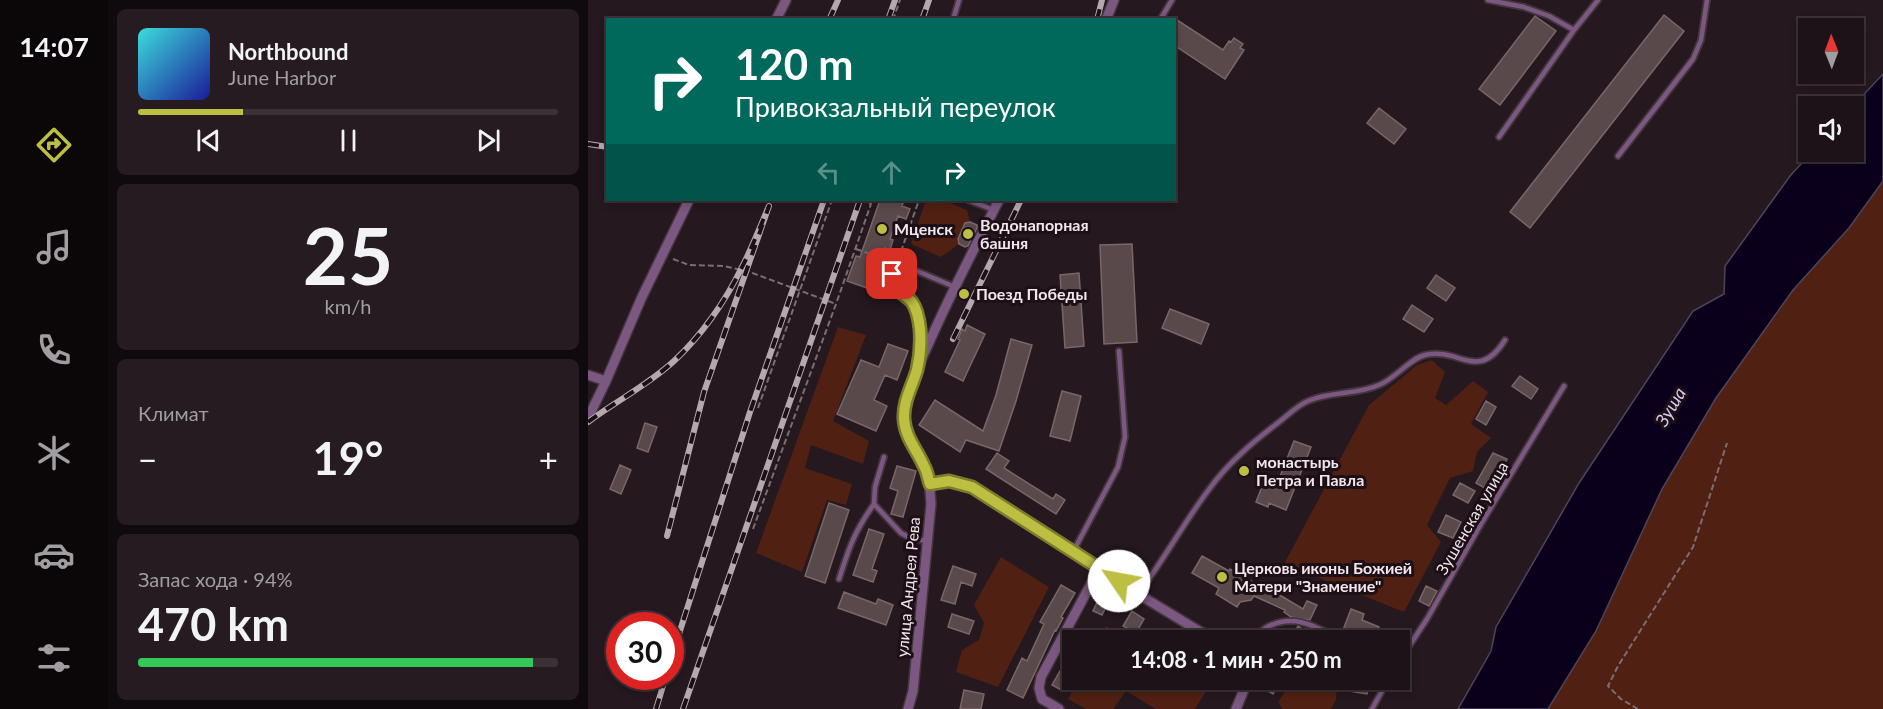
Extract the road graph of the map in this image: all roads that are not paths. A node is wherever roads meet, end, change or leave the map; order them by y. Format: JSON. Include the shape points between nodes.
{"nodes":[{"id":1,"x":786,"y":0,"type":"edge"},
{"id":2,"x":959,"y":0,"type":"edge"},
{"id":3,"x":1114,"y":0,"type":"edge"},
{"id":4,"x":1172,"y":0,"type":"edge"},
{"id":5,"x":1488,"y":0,"type":"edge"},
{"id":6,"x":1598,"y":0,"type":"edge"},
{"id":7,"x":1707,"y":0,"type":"edge"},
{"id":8,"x":777,"y":18,"type":"edge"},
{"id":9,"x":954,"y":18,"type":"edge"},
{"id":10,"x":1108,"y":18,"type":"edge"},
{"id":11,"x":1161,"y":18,"type":"edge"},
{"id":12,"x":1574,"y":30,"type":"junction"},
{"id":13,"x":1499,"y":137,"type":"dead end"},
{"id":14,"x":1618,"y":156,"type":"dead end"},
{"id":15,"x":689,"y":201,"type":"edge"},
{"id":16,"x":971,"y":201,"type":"edge"},
{"id":17,"x":998,"y":201,"type":"edge"},
{"id":18,"x":994,"y":210,"type":"junction"},
{"id":19,"x":955,"y":287,"type":"junction"},
{"id":20,"x":1505,"y":340,"type":"dead end"},
{"id":21,"x":1119,"y":351,"type":"dead end"},
{"id":22,"x":917,"y":370,"type":"junction"},
{"id":23,"x":588,"y":375,"type":"edge"},
{"id":24,"x":606,"y":381,"type":"junction"},
{"id":25,"x":1564,"y":386,"type":"dead end"},
{"id":26,"x":588,"y":417,"type":"edge"},
{"id":27,"x":884,"y":457,"type":"dead end"},
{"id":28,"x":930,"y":484,"type":"junction"},
{"id":29,"x":874,"y":504,"type":"junction"},
{"id":30,"x":928,"y":541,"type":"junction"},
{"id":31,"x":1073,"y":552,"type":"junction"},
{"id":32,"x":1099,"y":569,"type":"junction"},
{"id":33,"x":839,"y":579,"type":"dead end"},
{"id":34,"x":1138,"y":594,"type":"junction"},
{"id":35,"x":1197,"y":630,"type":"edge"},
{"id":36,"x":1263,"y":630,"type":"edge"},
{"id":37,"x":1321,"y":630,"type":"edge"},
{"id":38,"x":1410,"y":646,"type":"edge"},
{"id":39,"x":1244,"y":690,"type":"edge"},
{"id":40,"x":1382,"y":690,"type":"edge"},
{"id":41,"x":908,"y":709,"type":"edge"},
{"id":42,"x":1059,"y":709,"type":"edge"},
{"id":43,"x":1236,"y":709,"type":"edge"},
{"id":44,"x":1372,"y":709,"type":"edge"}],
"edges":[{"from":1,"to":8,"type":"street"},
{"from":2,"to":9,"type":"lane"},
{"from":3,"to":10,"type":"street"},
{"from":4,"to":11,"type":"lane"},
{"from":5,"to":12,"type":"lane","via":[[1524,7]]},
{"from":6,"to":12,"type":"lane"},
{"from":7,"to":14,"type":"lane","via":[[1701,40],[1693,59]]},
{"from":12,"to":13,"type":"lane"},
{"from":15,"to":24,"type":"street","via":[[640,299]]},
{"from":16,"to":18,"type":"lane"},
{"from":17,"to":18,"type":"street"},
{"from":18,"to":19,"type":"street"},
{"from":19,"to":22,"type":"street"},
{"from":19,"to":22,"type":"lane","via":[[905,266],[892,274],[892,284],[915,307],[921,344]]},
{"from":20,"to":34,"type":"lane","via":[[1487,361],[1424,355],[1380,385],[1306,401],[1246,447],[1210,487]]},
{"from":21,"to":31,"type":"lane","via":[[1125,437],[1118,467]]},
{"from":22,"to":28,"type":"street","name":"улица Андрея Рева","via":[[904,421]]},
{"from":23,"to":24,"type":"street"},
{"from":24,"to":26,"type":"street"},
{"from":25,"to":38,"type":"lane","name":"Зушенская улица"},
{"from":27,"to":29,"type":"lane"},
{"from":28,"to":30,"type":"street","name":"улица Андрея Рева"},
{"from":28,"to":31,"type":"street","via":[[949,481],[972,487]]},
{"from":29,"to":30,"type":"lane","via":[[901,533]]},
{"from":29,"to":33,"type":"lane","via":[[851,539]]},
{"from":30,"to":41,"type":"street","name":"улица Андрея Рева"},
{"from":31,"to":32,"type":"street"},
{"from":32,"to":34,"type":"street"},
{"from":32,"to":42,"type":"street","via":[[1041,677],[1042,699]]},
{"from":34,"to":35,"type":"street"},
{"from":36,"to":37,"type":"lane","via":[[1293,620]]},
{"from":39,"to":43,"type":"street"},
{"from":40,"to":44,"type":"lane"}]}
